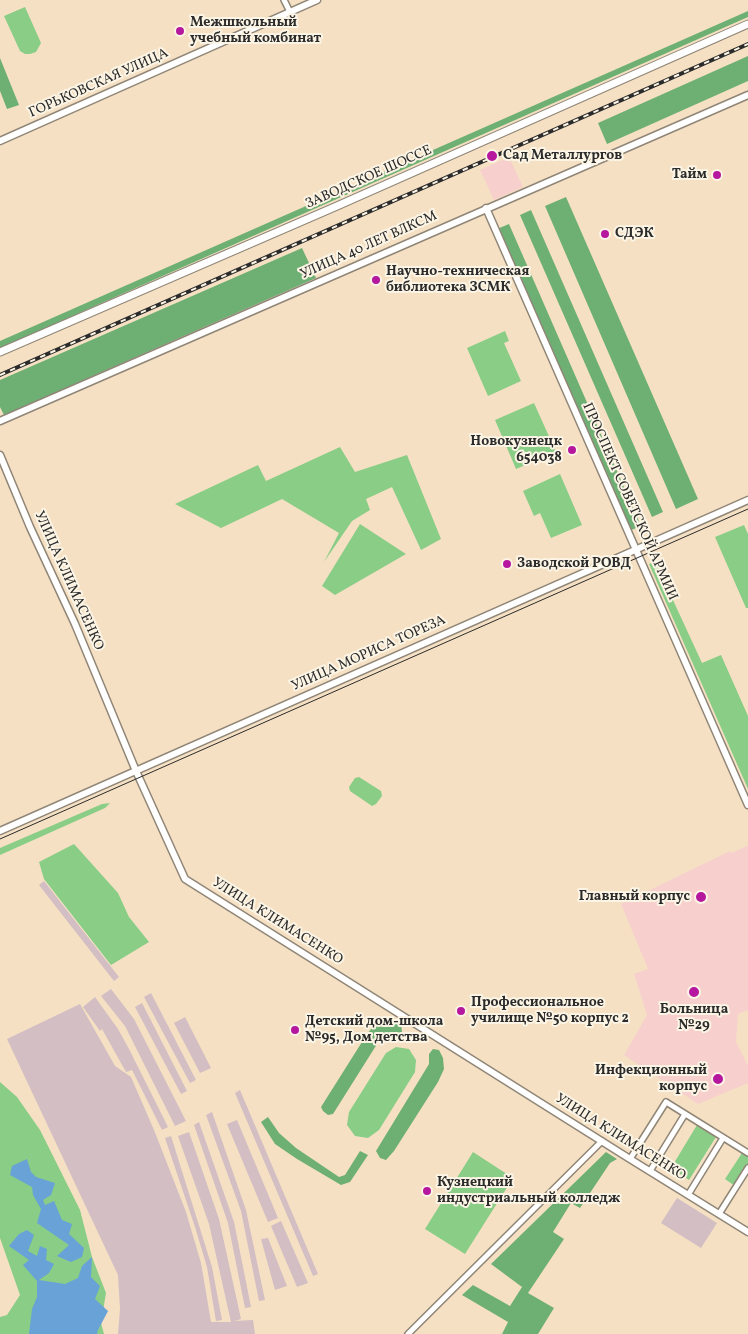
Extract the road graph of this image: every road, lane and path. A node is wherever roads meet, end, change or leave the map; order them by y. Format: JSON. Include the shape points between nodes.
{"nodes":[{"id":1,"x":284,"y":0,"type":"edge"},
{"id":2,"x":317,"y":0,"type":"edge"},
{"id":3,"x":290,"y":12,"type":"junction"},
{"id":4,"x":748,"y":24,"type":"edge"},
{"id":5,"x":748,"y":95,"type":"edge"},
{"id":6,"x":0,"y":141,"type":"edge"},
{"id":7,"x":486,"y":208,"type":"junction"},
{"id":8,"x":0,"y":352,"type":"edge"},
{"id":9,"x":0,"y":421,"type":"edge"},
{"id":10,"x":0,"y":455,"type":"edge"},
{"id":11,"x":748,"y":500,"type":"edge"},
{"id":12,"x":636,"y":549,"type":"junction"},
{"id":13,"x":136,"y":771,"type":"junction"},
{"id":14,"x":748,"y":805,"type":"edge"},
{"id":15,"x":0,"y":831,"type":"edge"},
{"id":16,"x":685,"y":1114,"type":"junction"},
{"id":17,"x":723,"y":1138,"type":"junction"},
{"id":18,"x":602,"y":1142,"type":"junction"},
{"id":19,"x":748,"y":1154,"type":"edge"},
{"id":20,"x":630,"y":1159,"type":"junction"},
{"id":21,"x":748,"y":1168,"type":"edge"},
{"id":22,"x":650,"y":1171,"type":"junction"},
{"id":23,"x":688,"y":1195,"type":"junction"},
{"id":24,"x":719,"y":1214,"type":"junction"},
{"id":25,"x":748,"y":1232,"type":"edge"},
{"id":26,"x":408,"y":1334,"type":"edge"}],
"edges":[{"from":1,"to":3,"type":"street"},
{"from":2,"to":3,"type":"street","name":"ГОРЬКОВСКАЯ УЛИЦА"},
{"from":3,"to":6,"type":"street","name":"ГОРЬКОВСКАЯ УЛИЦА"},
{"from":4,"to":8,"type":"main road","name":"ЗАВОДСКОЕ ШОССЕ"},
{"from":5,"to":7,"type":"street","name":"УЛИЦА 40 ЛЕТ ВЛКСМ"},
{"from":7,"to":9,"type":"street","name":"УЛИЦА 40 ЛЕТ ВЛКСМ"},
{"from":7,"to":12,"type":"street","name":"ПРОСПЕКТ СОВЕТСКОЙ АРМИИ"},
{"from":10,"to":13,"type":"street","name":"УЛИЦА КЛИМАСЕНКО"},
{"from":11,"to":12,"type":"street","name":"УЛИЦА МОРИСА ТОРЕЗА"},
{"from":12,"to":13,"type":"street","name":"УЛИЦА МОРИСА ТОРЕЗА"},
{"from":12,"to":14,"type":"street","name":"ПРОСПЕКТ СОВЕТСКОЙ АРМИИ"},
{"from":13,"to":15,"type":"street","name":"УЛИЦА МОРИСА ТОРЕЗА"},
{"from":13,"to":18,"type":"street","name":"УЛИЦА КЛИМАСЕНКО","via":[[185,879]]},
{"from":16,"to":17,"type":"street"},
{"from":16,"to":20,"type":"street","via":[[666,1102]]},
{"from":16,"to":22,"type":"street"},
{"from":17,"to":19,"type":"street"},
{"from":17,"to":23,"type":"street"},
{"from":18,"to":20,"type":"street","name":"УЛИЦА КЛИМАСЕНКО"},
{"from":18,"to":26,"type":"street"},
{"from":20,"to":22,"type":"street","name":"УЛИЦА КЛИМАСЕНКО"},
{"from":21,"to":24,"type":"street"},
{"from":22,"to":23,"type":"street","name":"УЛИЦА КЛИМАСЕНКО"},
{"from":23,"to":24,"type":"street","name":"УЛИЦА КЛИМАСЕНКО"},
{"from":24,"to":25,"type":"street","name":"УЛИЦА КЛИМАСЕНКО"}]}
